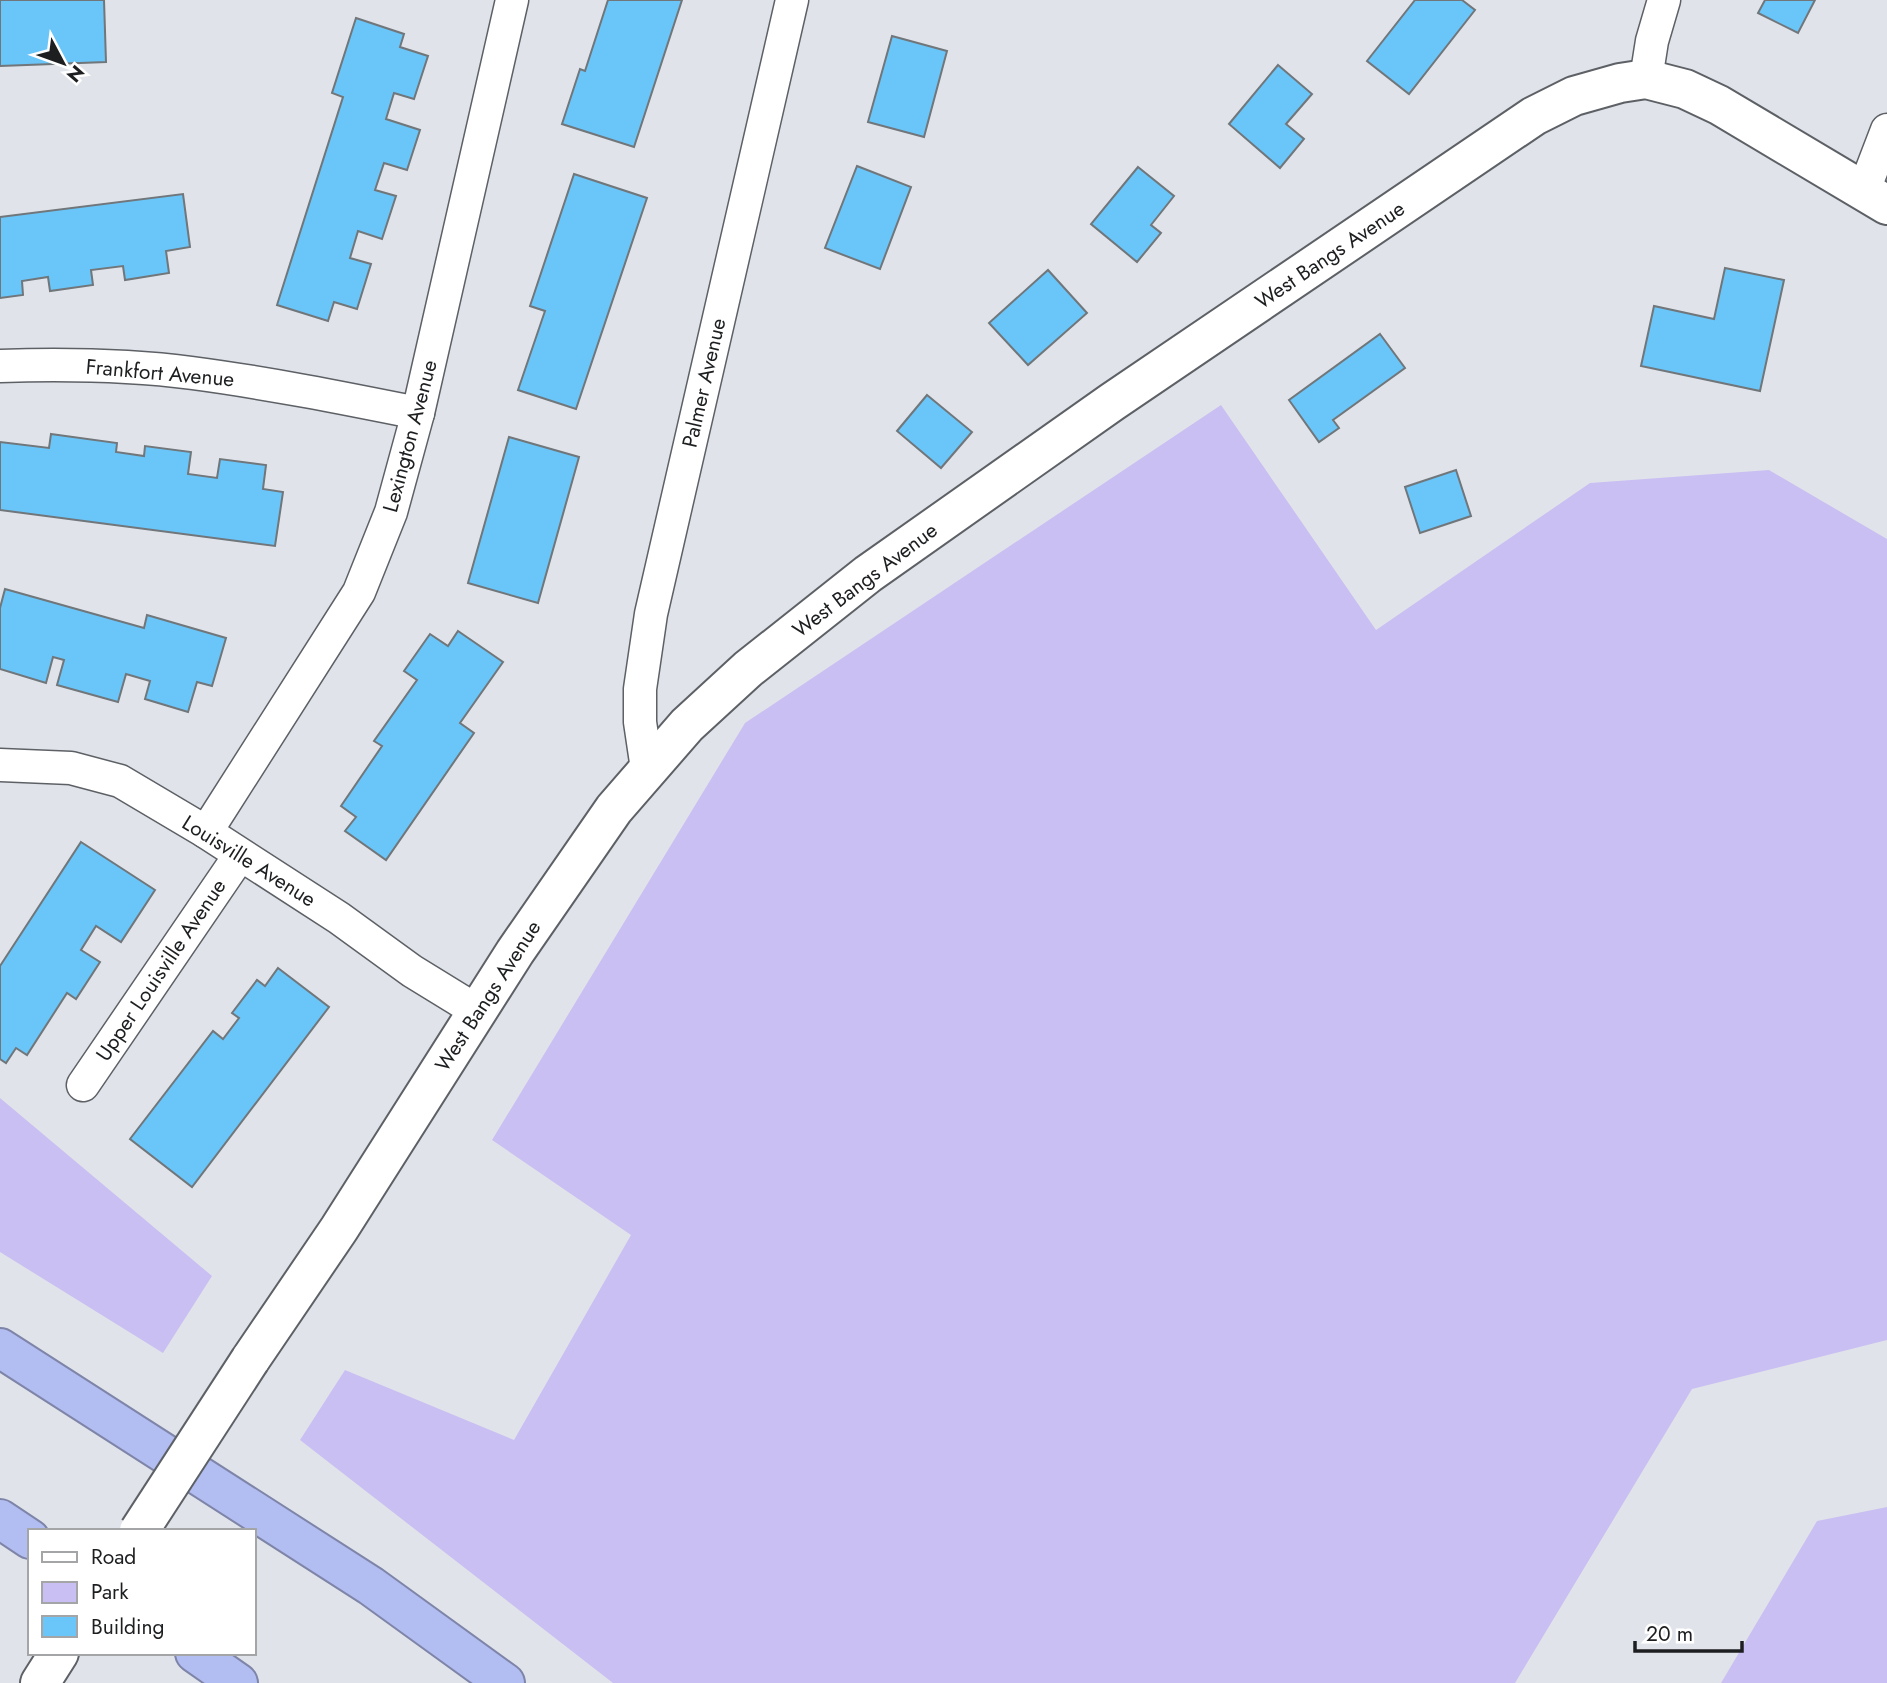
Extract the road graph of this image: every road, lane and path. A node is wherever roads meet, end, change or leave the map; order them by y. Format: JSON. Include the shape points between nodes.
{"nodes":[{"id":1,"x":512,"y":0,"type":"edge"},
{"id":2,"x":792,"y":0,"type":"edge"},
{"id":3,"x":1664,"y":0,"type":"edge"},
{"id":4,"x":1646,"y":79,"type":"junction"},
{"id":5,"x":1887,"y":130,"type":"edge"},
{"id":6,"x":1875,"y":198,"type":"edge"},
{"id":7,"x":0,"y":366,"type":"edge"},
{"id":8,"x":418,"y":412,"type":"junction"},
{"id":9,"x":0,"y":765,"type":"edge"},
{"id":10,"x":647,"y":769,"type":"junction"},
{"id":11,"x":206,"y":832,"type":"junction"},
{"id":12,"x":240,"y":855,"type":"junction"},
{"id":13,"x":477,"y":1011,"type":"junction"},
{"id":14,"x":83,"y":1085,"type":"dead end"},
{"id":15,"x":0,"y":1348,"type":"edge"},
{"id":16,"x":0,"y":1519,"type":"edge"},
{"id":17,"x":140,"y":1529,"type":"edge"},
{"id":18,"x":28,"y":1538,"type":"edge"},
{"id":19,"x":58,"y":1655,"type":"edge"},
{"id":20,"x":198,"y":1655,"type":"edge"},
{"id":21,"x":40,"y":1683,"type":"edge"},
{"id":22,"x":238,"y":1683,"type":"edge"},
{"id":23,"x":505,"y":1683,"type":"edge"}],
"edges":[{"from":1,"to":8,"type":"street","name":"Lexington Avenue"},
{"from":2,"to":10,"type":"street","name":"Palmer Avenue","via":[[651,614],[640,689]]},
{"from":3,"to":4,"type":"street"},
{"from":4,"to":6,"type":"street","name":"West Bangs Avenue","via":[[1685,89],[1719,106]]},
{"from":4,"to":10,"type":"street","name":"West Bangs Avenue","via":[[1574,96],[1534,116],[1112,402],[858,583],[748,669]]},
{"from":5,"to":6,"type":"street"},
{"from":7,"to":8,"type":"street","name":"Frankfort Avenue","via":[[55,364],[190,373]]},
{"from":8,"to":11,"type":"street","name":"Lexington Avenue","via":[[391,512],[359,592]]},
{"from":9,"to":11,"type":"street","name":"Louisville Avenue","via":[[71,768],[120,781]]},
{"from":10,"to":13,"type":"street","name":"West Bangs Avenue","via":[[614,809]]},
{"from":11,"to":12,"type":"street","name":"Louisville Avenue"},
{"from":12,"to":13,"type":"street","name":"Louisville Avenue"},
{"from":12,"to":14,"type":"street","name":"Upper Louisville Avenue"},
{"from":13,"to":17,"type":"street","name":"West Bangs Avenue","bridge":true},
{"from":15,"to":23,"type":"highway","via":[[371,1586]]},
{"from":16,"to":18,"type":"highway"},
{"from":19,"to":21,"type":"street"},
{"from":20,"to":22,"type":"highway"}]}
